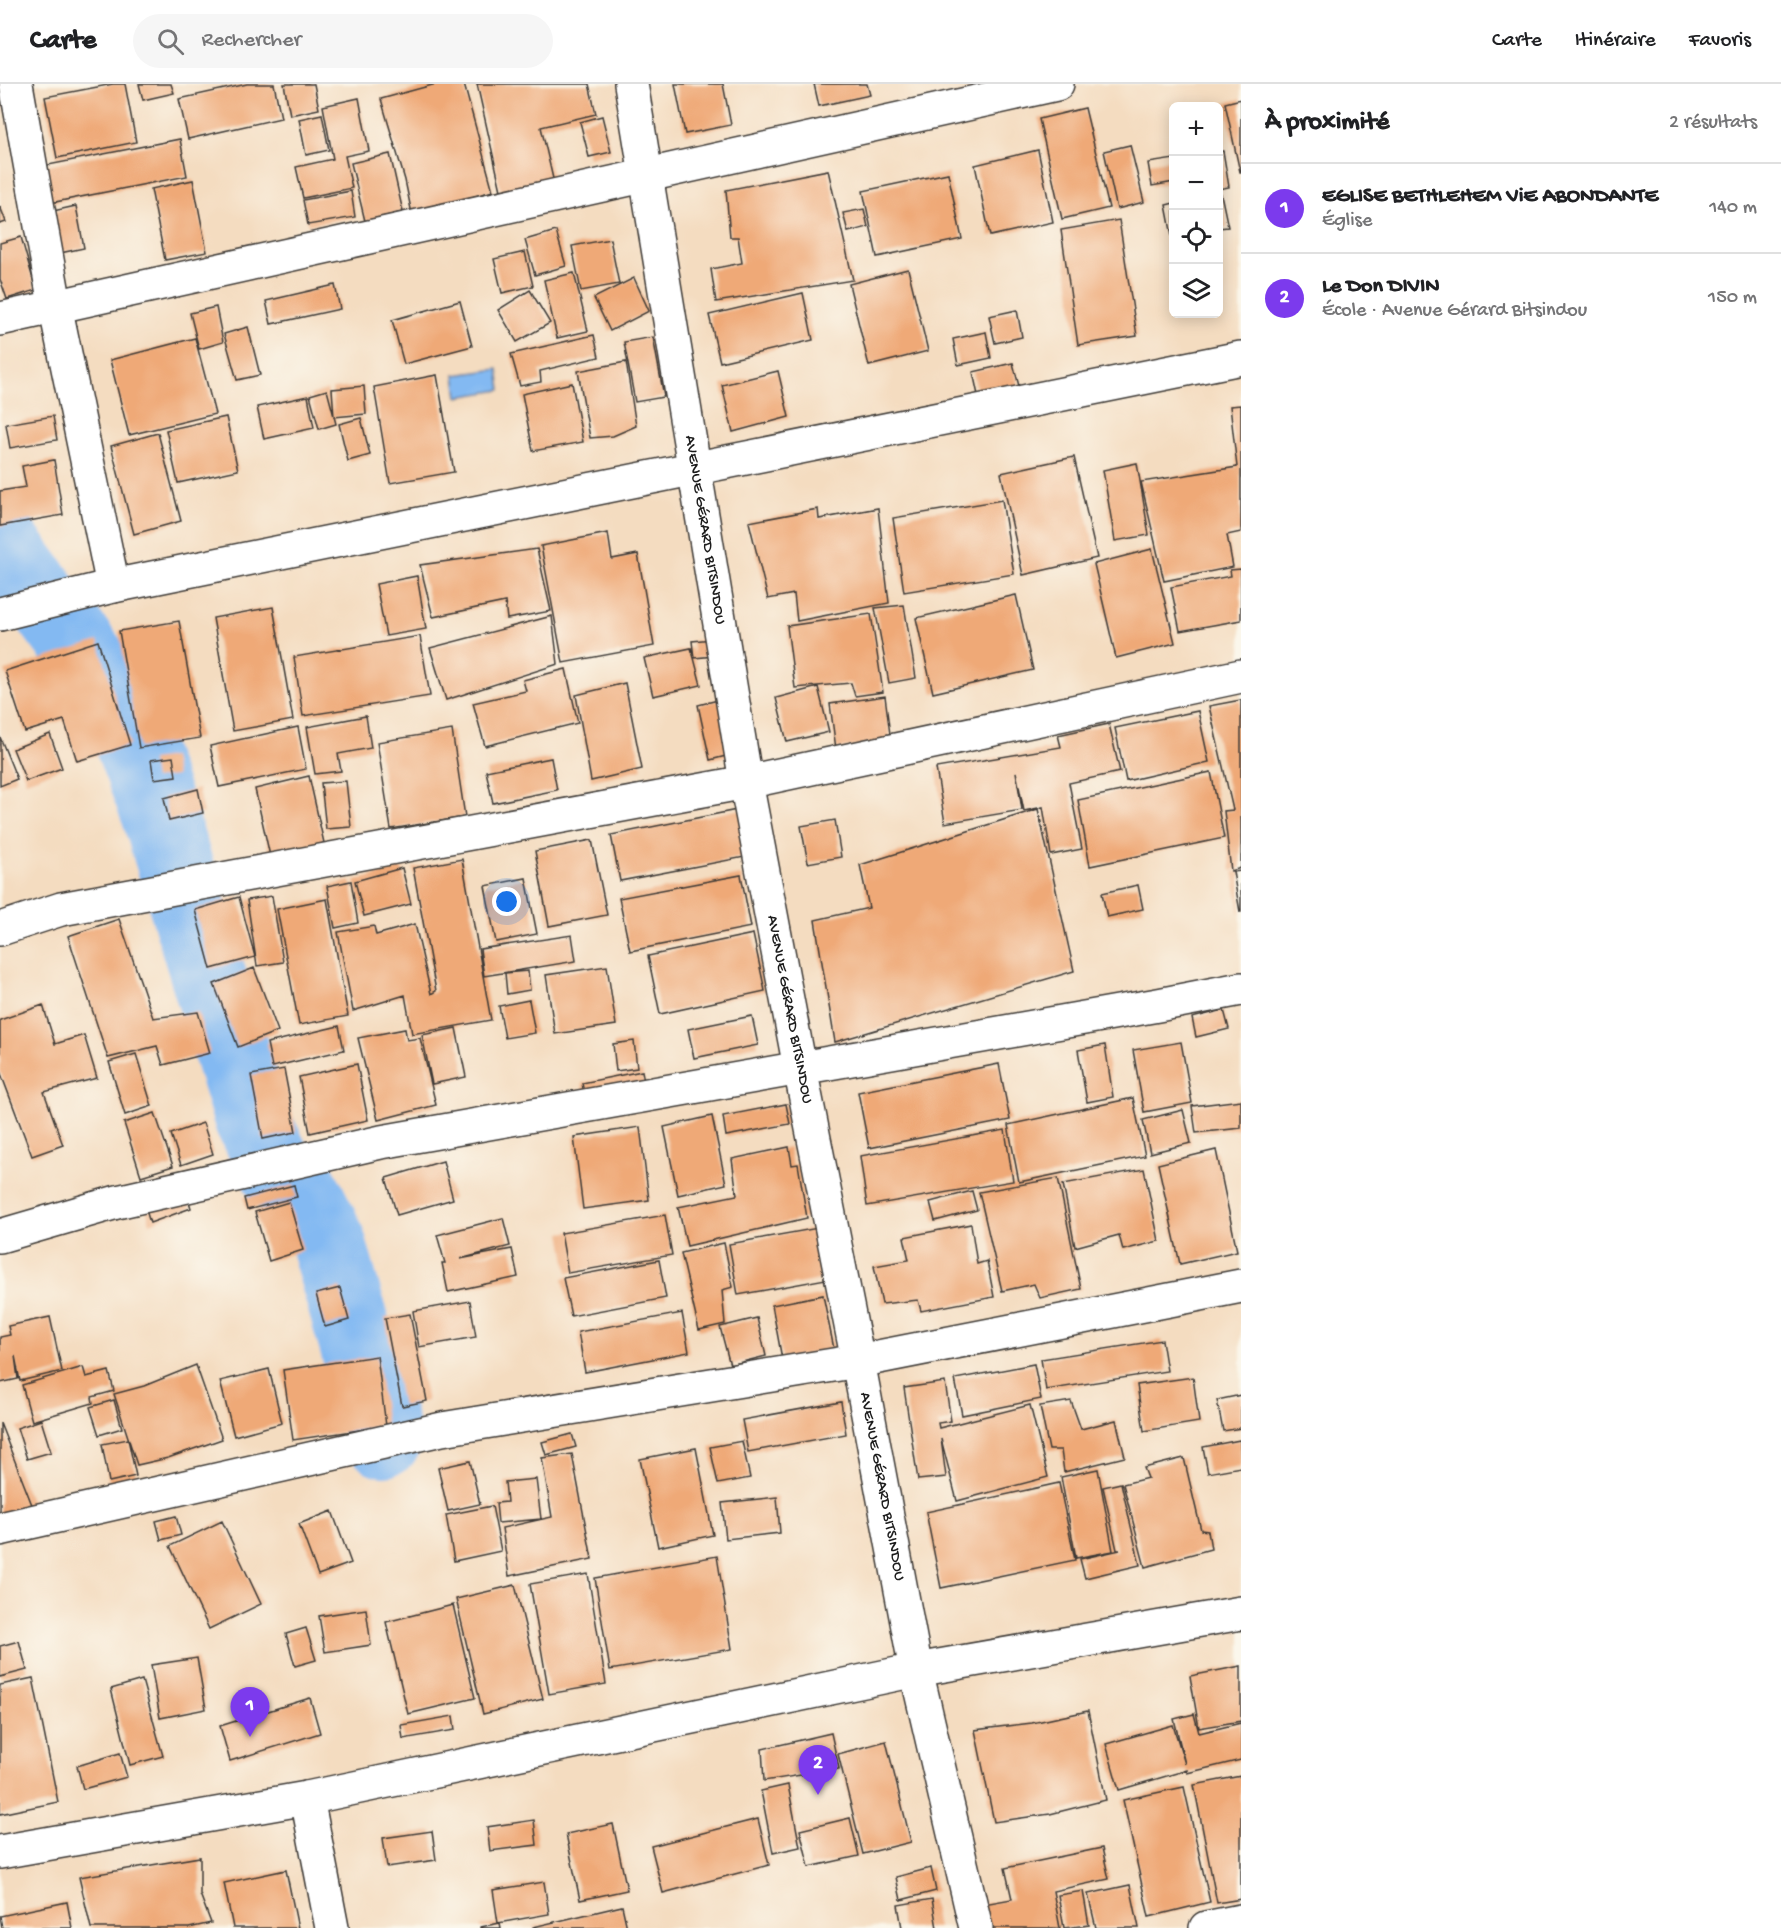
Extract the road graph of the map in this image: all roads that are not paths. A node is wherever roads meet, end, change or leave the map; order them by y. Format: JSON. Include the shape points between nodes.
{"nodes":[{"id":1,"x":16,"y":84,"type":"edge"},
{"id":2,"x":631,"y":84,"type":"edge"},
{"id":3,"x":1057,"y":84,"type":"edge"},
{"id":4,"x":646,"y":174,"type":"junction"},
{"id":5,"x":55,"y":305,"type":"junction"},
{"id":6,"x":0,"y":318,"type":"edge"},
{"id":7,"x":1241,"y":358,"type":"edge"},
{"id":8,"x":695,"y":469,"type":"junction"},
{"id":9,"x":113,"y":586,"type":"junction"},
{"id":10,"x":0,"y":614,"type":"edge"},
{"id":11,"x":1241,"y":676,"type":"edge"},
{"id":12,"x":746,"y":782,"type":"junction"},
{"id":13,"x":0,"y":929,"type":"edge"},
{"id":14,"x":1241,"y":988,"type":"edge"},
{"id":15,"x":800,"y":1068,"type":"junction"},
{"id":16,"x":0,"y":1236,"type":"edge"},
{"id":17,"x":1241,"y":1286,"type":"edge"},
{"id":18,"x":858,"y":1361,"type":"junction"},
{"id":19,"x":0,"y":1529,"type":"edge"},
{"id":20,"x":1241,"y":1613,"type":"edge"},
{"id":21,"x":916,"y":1670,"type":"junction"},
{"id":22,"x":307,"y":1798,"type":"junction"},
{"id":23,"x":0,"y":1852,"type":"edge"},
{"id":24,"x":1241,"y":1921,"type":"edge"},
{"id":25,"x":332,"y":1928,"type":"edge"},
{"id":26,"x":976,"y":1928,"type":"edge"},
{"id":27,"x":1206,"y":1928,"type":"edge"}],
"edges":[{"from":1,"to":5,"type":"street"},
{"from":2,"to":4,"type":"street","name":"AVENUE GÉRARD BITSINDOU"},
{"from":3,"to":4,"type":"street"},
{"from":4,"to":5,"type":"street"},
{"from":4,"to":8,"type":"street","name":"AVENUE GÉRARD BITSINDOU"},
{"from":5,"to":6,"type":"street"},
{"from":5,"to":9,"type":"street"},
{"from":7,"to":8,"type":"street"},
{"from":8,"to":9,"type":"street"},
{"from":8,"to":12,"type":"street","name":"AVENUE GÉRARD BITSINDOU"},
{"from":9,"to":10,"type":"street"},
{"from":11,"to":12,"type":"street"},
{"from":12,"to":13,"type":"street","via":[[61,909]]},
{"from":12,"to":15,"type":"street","name":"AVENUE GÉRARD BITSINDOU"},
{"from":14,"to":15,"type":"street"},
{"from":15,"to":16,"type":"street","via":[[381,1142],[117,1202]]},
{"from":15,"to":18,"type":"street","name":"AVENUE GÉRARD BITSINDOU"},
{"from":17,"to":18,"type":"street"},
{"from":18,"to":19,"type":"street","via":[[442,1430]]},
{"from":18,"to":21,"type":"street","name":"AVENUE GÉRARD BITSINDOU"},
{"from":20,"to":21,"type":"street"},
{"from":21,"to":22,"type":"street"},
{"from":21,"to":26,"type":"street","name":"AVENUE GÉRARD BITSINDOU"},
{"from":22,"to":23,"type":"street"},
{"from":22,"to":25,"type":"street"},
{"from":24,"to":27,"type":"street"}]}
